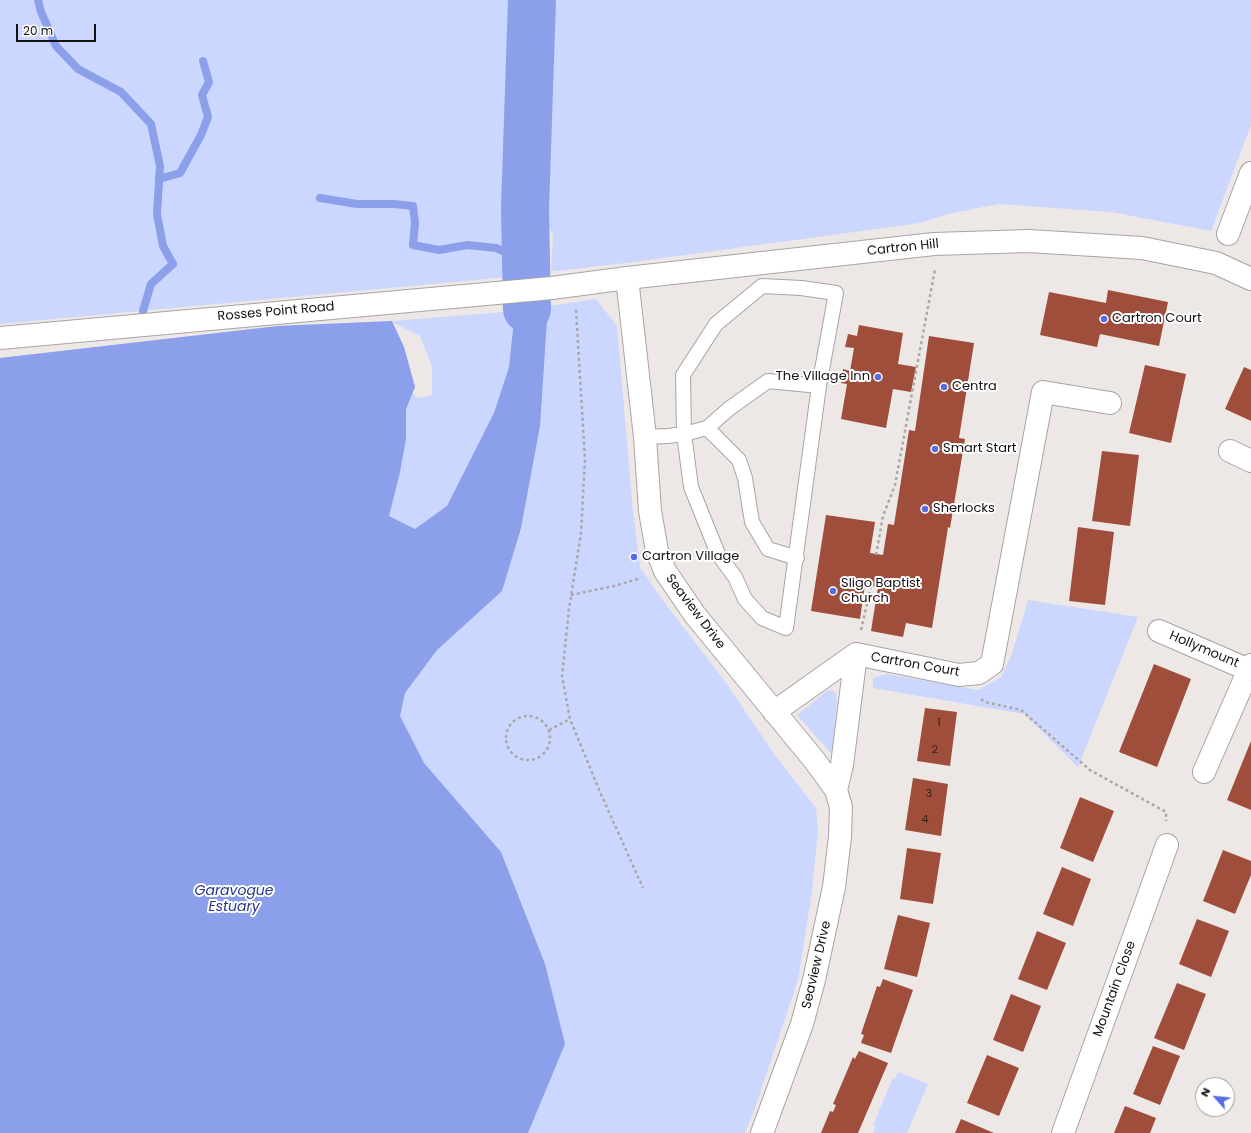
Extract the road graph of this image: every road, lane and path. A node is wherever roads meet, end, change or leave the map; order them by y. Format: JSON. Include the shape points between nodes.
{"nodes":[{"id":1,"x":1251,"y":173,"type":"edge"},
{"id":2,"x":1228,"y":234,"type":"dead end"},
{"id":3,"x":934,"y":244,"type":"junction"},
{"id":4,"x":627,"y":278,"type":"junction"},
{"id":5,"x":1251,"y":278,"type":"edge"},
{"id":6,"x":575,"y":285,"type":"junction"},
{"id":7,"x":552,"y":288,"type":"joint"},
{"id":8,"x":0,"y":338,"type":"edge"},
{"id":9,"x":819,"y":386,"type":"junction"},
{"id":10,"x":1110,"y":403,"type":"dead end"},
{"id":11,"x":707,"y":428,"type":"junction"},
{"id":12,"x":684,"y":434,"type":"junction"},
{"id":13,"x":645,"y":437,"type":"junction"},
{"id":14,"x":1230,"y":451,"type":"dead end"},
{"id":15,"x":1251,"y":461,"type":"edge"},
{"id":16,"x":876,"y":554,"type":"dead end"},
{"id":17,"x":797,"y":558,"type":"junction"},
{"id":18,"x":664,"y":571,"type":"junction"},
{"id":19,"x":871,"y":586,"type":"dead end"},
{"id":20,"x":571,"y":595,"type":"junction"},
{"id":21,"x":1159,"y":631,"type":"dead end"},
{"id":22,"x":856,"y":654,"type":"junction"},
{"id":23,"x":1250,"y":667,"type":"edge"},
{"id":24,"x":985,"y":702,"type":"dead end"},
{"id":25,"x":774,"y":712,"type":"junction"},
{"id":26,"x":570,"y":720,"type":"junction"},
{"id":27,"x":549,"y":730,"type":"junction"},
{"id":28,"x":1204,"y":772,"type":"dead end"},
{"id":29,"x":836,"y":790,"type":"junction"},
{"id":30,"x":1167,"y":845,"type":"joint"},
{"id":31,"x":643,"y":888,"type":"dead end"},
{"id":32,"x":762,"y":1133,"type":"edge"},
{"id":33,"x":1063,"y":1133,"type":"edge"}],
"edges":[{"from":1,"to":2,"type":"street"},
{"from":3,"to":4,"type":"street","name":"Cartron Hill"},
{"from":3,"to":5,"type":"street","name":"Cartron Hill","via":[[1029,241],[1142,248],[1216,263]]},
{"from":3,"to":16,"type":"path","via":[[935,268],[898,470],[883,516]]},
{"from":4,"to":6,"type":"street","name":"Cartron Hill"},
{"from":4,"to":13,"type":"street","name":"Seaview Drive"},
{"from":6,"to":7,"type":"street","name":"Cartron Hill"},
{"from":6,"to":20,"type":"path","via":[[585,460],[581,533]]},
{"from":7,"to":8,"type":"street","name":"Rosses Point Road"},
{"from":9,"to":11,"type":"lane","via":[[768,381]]},
{"from":9,"to":12,"type":"lane","via":[[836,293],[762,286],[716,324],[683,375]]},
{"from":9,"to":17,"type":"lane"},
{"from":10,"to":22,"type":"street","name":"Cartron Court","via":[[1043,392],[992,664],[978,673],[960,674]]},
{"from":11,"to":12,"type":"lane"},
{"from":11,"to":17,"type":"lane","via":[[739,460],[745,478],[752,522],[768,549]]},
{"from":12,"to":13,"type":"lane"},
{"from":12,"to":17,"type":"lane","via":[[691,487],[718,554],[735,577],[745,599],[762,618],[786,628]]},
{"from":13,"to":18,"type":"street","name":"Seaview Drive","via":[[650,511],[657,551]]},
{"from":14,"to":15,"type":"street"},
{"from":18,"to":20,"type":"path","via":[[614,586]]},
{"from":18,"to":25,"type":"street","name":"Seaview Drive","via":[[695,615]]},
{"from":19,"to":22,"type":"path"},
{"from":20,"to":26,"type":"path","via":[[562,676]]},
{"from":21,"to":23,"type":"street","name":"Hollymount"},
{"from":22,"to":25,"type":"street","name":"Cartron Court"},
{"from":22,"to":29,"type":"street","name":"Seaview Drive","via":[[842,765]]},
{"from":23,"to":28,"type":"street","name":"Hollymount"},
{"from":24,"to":30,"type":"path","via":[[1021,710],[1090,770],[1166,812]]},
{"from":25,"to":29,"type":"street","name":"Seaview Drive"},
{"from":26,"to":27,"type":"path"},
{"from":26,"to":31,"type":"path"},
{"from":27,"to":27,"type":"path","via":[[540,719],[526,716],[520,718],[509,728],[509,749],[520,758],[535,759],[546,750],[550,737]]},
{"from":29,"to":32,"type":"street","name":"Seaview Drive","via":[[841,807],[840,837],[834,887],[814,980],[802,1024]]},
{"from":30,"to":33,"type":"street","name":"Mountain Close"}]}
